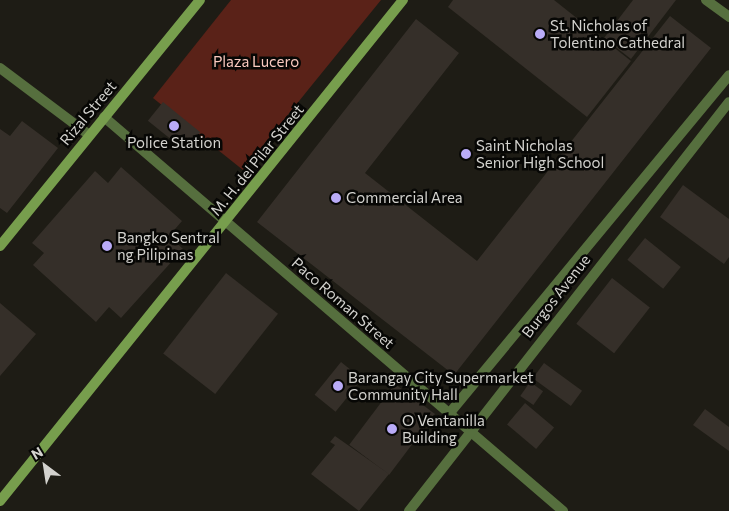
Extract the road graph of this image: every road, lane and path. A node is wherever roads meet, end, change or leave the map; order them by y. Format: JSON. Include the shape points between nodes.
{"nodes":[{"id":1,"x":200,"y":0,"type":"edge"},
{"id":2,"x":403,"y":0,"type":"edge"},
{"id":3,"x":706,"y":0,"type":"edge"},
{"id":4,"x":729,"y":17,"type":"edge"},
{"id":5,"x":0,"y":68,"type":"edge"},
{"id":6,"x":729,"y":75,"type":"edge"},
{"id":7,"x":729,"y":102,"type":"edge"},
{"id":8,"x":104,"y":117,"type":"junction"},
{"id":9,"x":88,"y":134,"type":"junction"},
{"id":10,"x":227,"y":222,"type":"junction"},
{"id":11,"x":0,"y":246,"type":"edge"},
{"id":12,"x":448,"y":415,"type":"junction"},
{"id":13,"x":469,"y":433,"type":"junction"},
{"id":14,"x":0,"y":500,"type":"edge"},
{"id":15,"x":409,"y":511,"type":"edge"},
{"id":16,"x":563,"y":511,"type":"edge"}],
"edges":[{"from":1,"to":8,"type":"main road","name":"Rizal Street"},
{"from":2,"to":10,"type":"main road","name":"M. H. del Pilar Street"},
{"from":3,"to":4,"type":"street"},
{"from":5,"to":9,"type":"street"},
{"from":6,"to":12,"type":"street","name":"Burgos Avenue"},
{"from":7,"to":13,"type":"street","name":"Burgos Avenue"},
{"from":8,"to":9,"type":"main road","name":"Rizal Street"},
{"from":8,"to":10,"type":"street","name":"Paco Roman Street"},
{"from":9,"to":11,"type":"main road","name":"Rizal Street"},
{"from":10,"to":12,"type":"street","name":"Paco Roman Street"},
{"from":10,"to":14,"type":"main road","name":"M. H. del Pilar Street"},
{"from":12,"to":13,"type":"street","name":"Paco Roman Street"},
{"from":13,"to":15,"type":"street","name":"Burgos Avenue"},
{"from":13,"to":16,"type":"street","name":"Paco Roman Street"}]}
